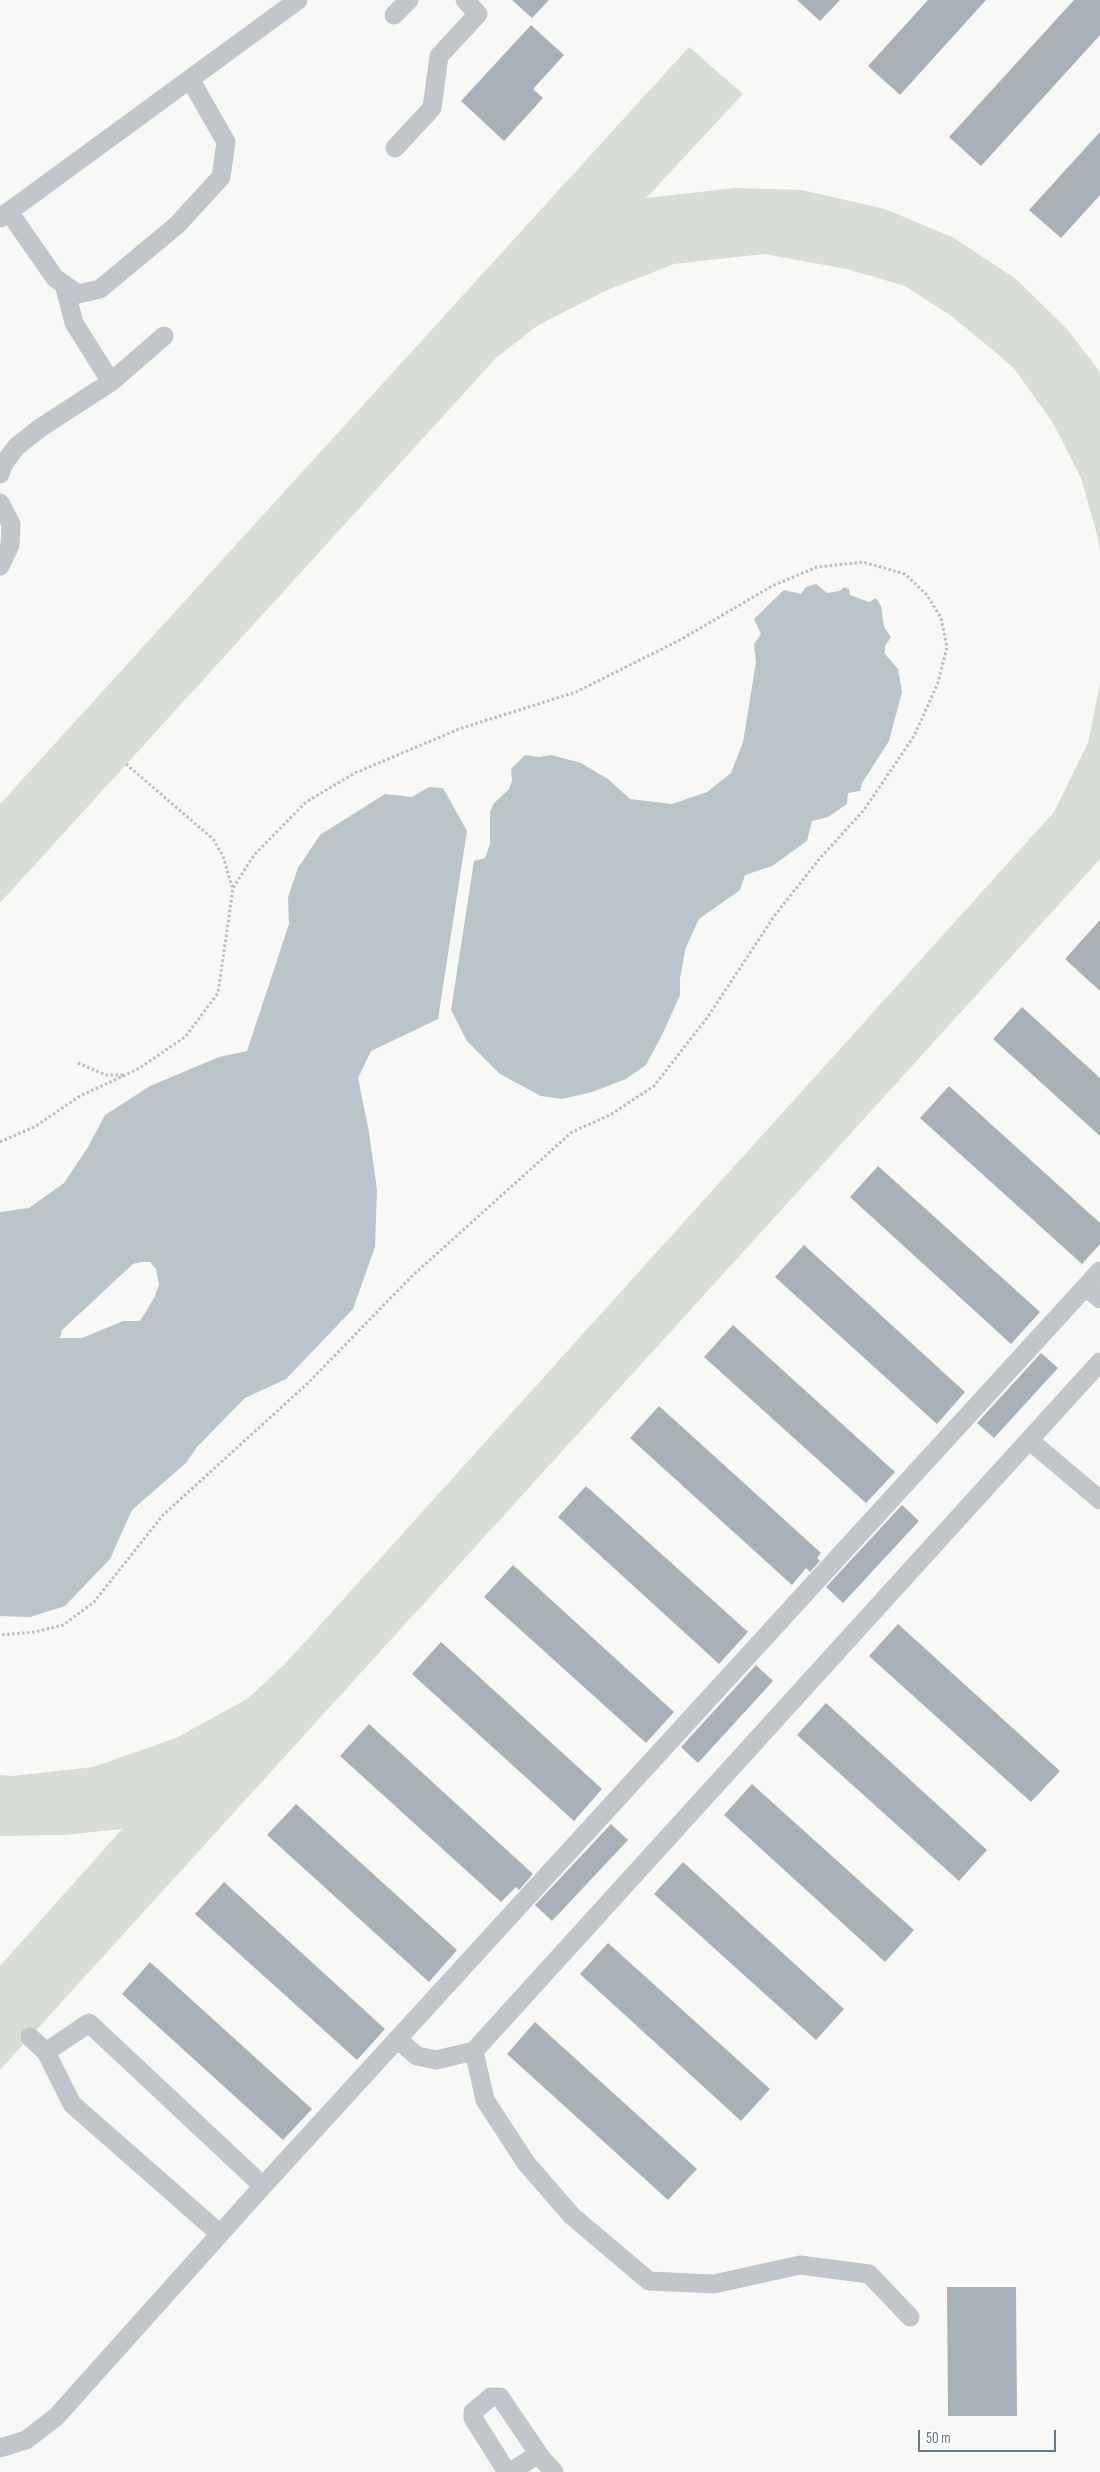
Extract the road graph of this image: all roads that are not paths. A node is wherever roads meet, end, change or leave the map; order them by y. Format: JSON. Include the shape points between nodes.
{"nodes":[{"id":1,"x":298,"y":0,"type":"edge"},
{"id":2,"x":409,"y":0,"type":"edge"},
{"id":3,"x":465,"y":0,"type":"edge"},
{"id":4,"x":394,"y":15,"type":"dead end"},
{"id":5,"x":190,"y":79,"type":"junction"},
{"id":6,"x":395,"y":148,"type":"dead end"},
{"id":7,"x":5,"y":215,"type":"edge"},
{"id":8,"x":64,"y":284,"type":"junction"},
{"id":9,"x":164,"y":336,"type":"dead end"},
{"id":10,"x":111,"y":382,"type":"junction"},
{"id":11,"x":0,"y":474,"type":"edge"},
{"id":12,"x":0,"y":503,"type":"edge"},
{"id":13,"x":0,"y":566,"type":"edge"},
{"id":14,"x":1100,"y":1272,"type":"edge"},
{"id":15,"x":1093,"y":1293,"type":"edge"},
{"id":16,"x":1100,"y":1362,"type":"edge"},
{"id":17,"x":1029,"y":1440,"type":"junction"},
{"id":18,"x":1100,"y":1500,"type":"edge"},
{"id":19,"x":30,"y":2037,"type":"dead end"},
{"id":20,"x":397,"y":2039,"type":"junction"},
{"id":21,"x":474,"y":2051,"type":"junction"},
{"id":22,"x":46,"y":2052,"type":"junction"},
{"id":23,"x":263,"y":2186,"type":"junction"},
{"id":24,"x":220,"y":2234,"type":"junction"},
{"id":25,"x":910,"y":2317,"type":"dead end"},
{"id":26,"x":0,"y":2448,"type":"edge"},
{"id":27,"x":548,"y":2466,"type":"edge"},
{"id":28,"x":508,"y":2472,"type":"edge"}],
"edges":[{"from":1,"to":5,"type":"street"},
{"from":2,"to":4,"type":"street"},
{"from":3,"to":6,"type":"street","via":[[478,14],[438,56],[432,108]]},
{"from":5,"to":7,"type":"street"},
{"from":5,"to":8,"type":"street","via":[[226,142],[222,177],[177,225],[100,290],[78,294]]},
{"from":7,"to":8,"type":"street","via":[[55,278]]},
{"from":8,"to":10,"type":"street","via":[[74,323]]},
{"from":9,"to":10,"type":"street"},
{"from":10,"to":11,"type":"street","via":[[40,428],[16,448]]},
{"from":12,"to":13,"type":"street","via":[[11,524],[10,545]]},
{"from":14,"to":15,"type":"street"},
{"from":15,"to":20,"type":"street"},
{"from":16,"to":17,"type":"street"},
{"from":17,"to":18,"type":"street"},
{"from":17,"to":21,"type":"street"},
{"from":19,"to":22,"type":"street"},
{"from":20,"to":21,"type":"street","via":[[417,2056],[436,2060]]},
{"from":20,"to":23,"type":"street"},
{"from":21,"to":25,"type":"street","via":[[485,2100],[526,2163],[572,2216],[649,2281],[714,2284],[800,2265],[868,2274]]},
{"from":22,"to":23,"type":"street","via":[[89,2023]]},
{"from":22,"to":24,"type":"street","via":[[72,2104]]},
{"from":23,"to":24,"type":"street"},
{"from":24,"to":26,"type":"street","via":[[47,2426],[26,2440]]},
{"from":27,"to":28,"type":"street","via":[[534,2457]]},
{"from":27,"to":28,"type":"street","via":[[500,2397],[491,2397],[473,2412],[473,2418]]}]}
